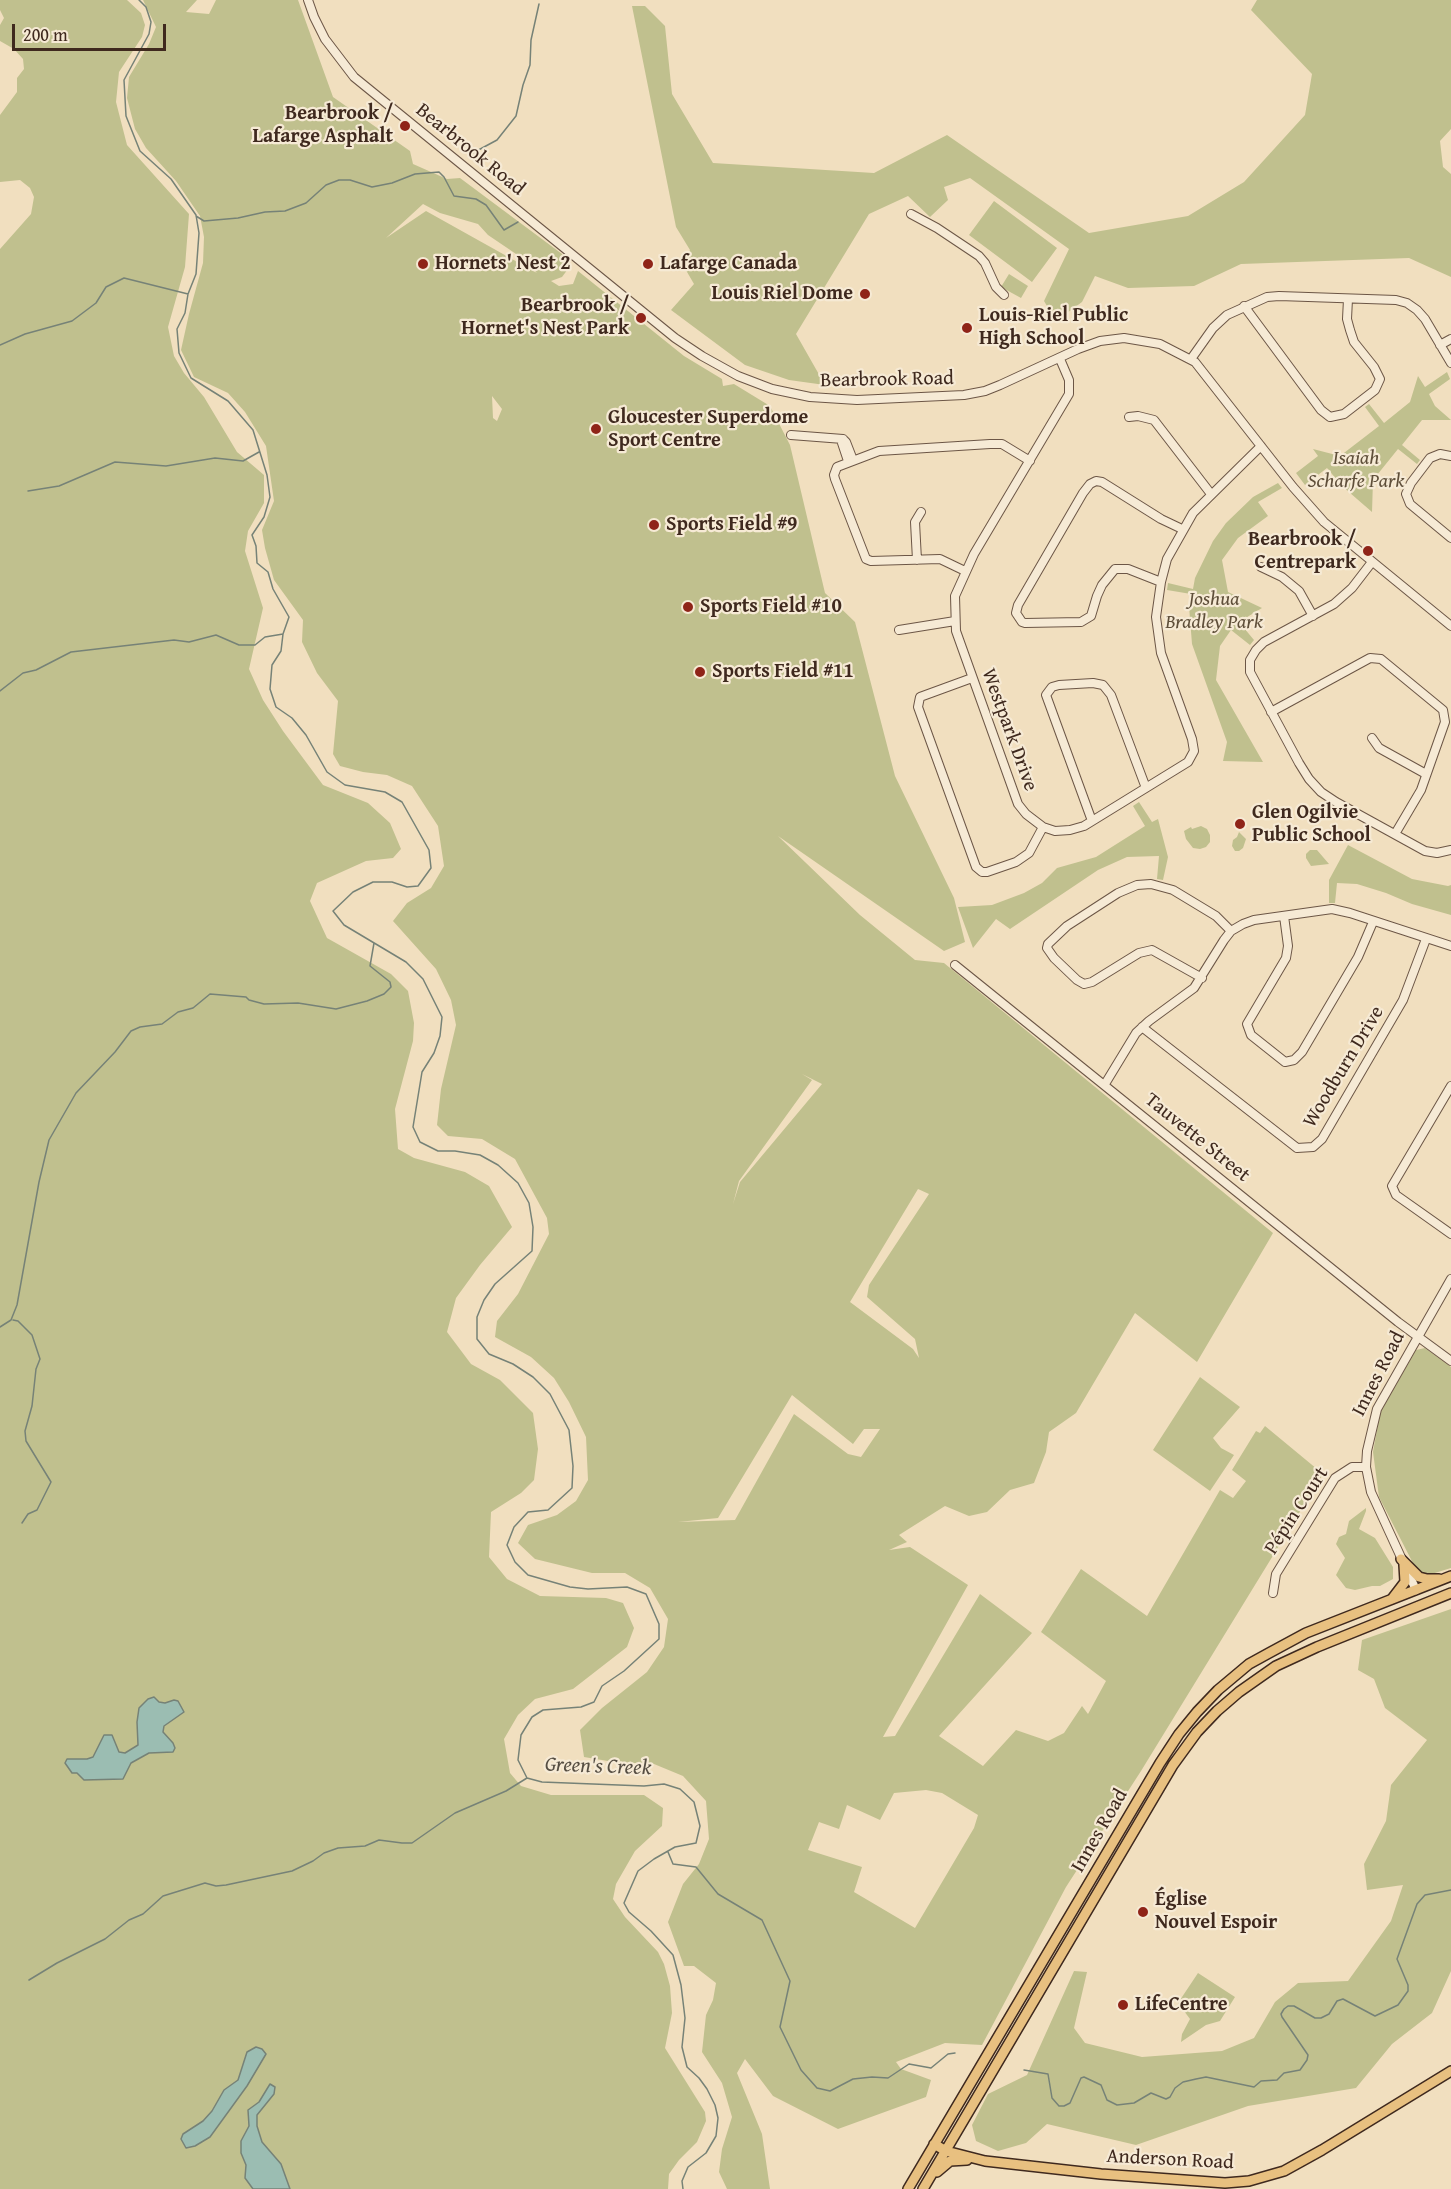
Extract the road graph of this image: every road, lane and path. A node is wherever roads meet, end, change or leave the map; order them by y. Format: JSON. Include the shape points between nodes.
{"nodes":[{"id":1,"x":308,"y":0,"type":"edge"},
{"id":2,"x":911,"y":214,"type":"dead end"},
{"id":3,"x":1004,"y":295,"type":"dead end"},
{"id":4,"x":1348,"y":299,"type":"junction"},
{"id":5,"x":1244,"y":306,"type":"junction"},
{"id":6,"x":1451,"y":339,"type":"edge"},
{"id":7,"x":1440,"y":345,"type":"junction"},
{"id":8,"x":1060,"y":359,"type":"junction"},
{"id":9,"x":1191,"y":359,"type":"junction"},
{"id":10,"x":1451,"y":363,"type":"edge"},
{"id":11,"x":1129,"y":417,"type":"dead end"},
{"id":12,"x":791,"y":435,"type":"dead end"},
{"id":13,"x":1261,"y":446,"type":"junction"},
{"id":14,"x":1451,"y":456,"type":"edge"},
{"id":15,"x":851,"y":461,"type":"junction"},
{"id":16,"x":1030,"y":461,"type":"junction"},
{"id":17,"x":1211,"y":494,"type":"junction"},
{"id":18,"x":921,"y":512,"type":"dead end"},
{"id":19,"x":1182,"y":529,"type":"junction"},
{"id":20,"x":1451,"y":538,"type":"edge"},
{"id":21,"x":917,"y":560,"type":"junction"},
{"id":22,"x":1372,"y":562,"type":"junction"},
{"id":23,"x":1261,"y":567,"type":"dead end"},
{"id":24,"x":965,"y":571,"type":"junction"},
{"id":25,"x":1161,"y":582,"type":"junction"},
{"id":26,"x":1313,"y":616,"type":"junction"},
{"id":27,"x":955,"y":621,"type":"junction"},
{"id":28,"x":1451,"y":626,"type":"edge"},
{"id":29,"x":899,"y":630,"type":"dead end"},
{"id":30,"x":972,"y":678,"type":"junction"},
{"id":31,"x":1271,"y":712,"type":"junction"},
{"id":32,"x":1372,"y":738,"type":"dead end"},
{"id":33,"x":1426,"y":774,"type":"junction"},
{"id":34,"x":1146,"y":788,"type":"junction"},
{"id":35,"x":1092,"y":821,"type":"junction"},
{"id":36,"x":1043,"y":827,"type":"junction"},
{"id":37,"x":1395,"y":834,"type":"junction"},
{"id":38,"x":1451,"y":850,"type":"edge"},
{"id":39,"x":1284,"y":916,"type":"junction"},
{"id":40,"x":1373,"y":922,"type":"junction"},
{"id":41,"x":1231,"y":931,"type":"junction"},
{"id":42,"x":1426,"y":939,"type":"junction"},
{"id":43,"x":1451,"y":946,"type":"edge"},
{"id":44,"x":955,"y":965,"type":"dead end"},
{"id":45,"x":1202,"y":978,"type":"junction"},
{"id":46,"x":1142,"y":1027,"type":"junction"},
{"id":47,"x":1105,"y":1084,"type":"junction"},
{"id":48,"x":1451,"y":1086,"type":"edge"},
{"id":49,"x":1451,"y":1234,"type":"edge"},
{"id":50,"x":1451,"y":1278,"type":"edge"},
{"id":51,"x":1418,"y":1337,"type":"junction"},
{"id":52,"x":1451,"y":1361,"type":"edge"},
{"id":53,"x":1366,"y":1467,"type":"junction"},
{"id":54,"x":1403,"y":1562,"type":"junction"},
{"id":55,"x":1449,"y":1577,"type":"edge"},
{"id":56,"x":1416,"y":1590,"type":"junction"},
{"id":57,"x":1273,"y":1593,"type":"dead end"},
{"id":58,"x":1451,"y":1593,"type":"edge"},
{"id":59,"x":1390,"y":1600,"type":"junction"},
{"id":60,"x":1423,"y":1604,"type":"junction"},
{"id":61,"x":1151,"y":1779,"type":"junction"},
{"id":62,"x":1160,"y":1785,"type":"junction"},
{"id":63,"x":1055,"y":1942,"type":"junction"},
{"id":64,"x":1065,"y":1946,"type":"junction"},
{"id":65,"x":1451,"y":2072,"type":"edge"},
{"id":66,"x":958,"y":2130,"type":"junction"},
{"id":67,"x":934,"y":2144,"type":"junction"},
{"id":68,"x":946,"y":2151,"type":"junction"},
{"id":69,"x":975,"y":2159,"type":"junction"},
{"id":70,"x":930,"y":2178,"type":"junction"},
{"id":71,"x":908,"y":2189,"type":"edge"},
{"id":72,"x":923,"y":2189,"type":"edge"}],
"edges":[{"from":1,"to":8,"type":"street","name":"Bearbrook Road","via":[[325,39],[354,77],[675,338],[738,376],[810,397],[922,398],[985,391]]},
{"from":2,"to":3,"type":"street","via":[[979,256]]},
{"from":4,"to":5,"type":"street","via":[[1267,297]]},
{"from":4,"to":5,"type":"street","via":[[1347,319],[1354,342],[1380,379],[1375,390],[1344,414],[1330,417]]},
{"from":4,"to":7,"type":"street","via":[[1407,303],[1425,319]]},
{"from":5,"to":9,"type":"street","via":[[1213,328]]},
{"from":6,"to":7,"type":"street"},
{"from":7,"to":10,"type":"street"},
{"from":8,"to":9,"type":"street","name":"Bearbrook Road","via":[[1095,343],[1124,339],[1160,344]]},
{"from":8,"to":16,"type":"street","name":"Westpark Drive","via":[[1069,380],[1069,394]]},
{"from":9,"to":13,"type":"street","name":"Bearbrook Road"},
{"from":11,"to":17,"type":"street","via":[[1154,420]]},
{"from":12,"to":15,"type":"street","via":[[843,439]]},
{"from":13,"to":17,"type":"street"},
{"from":13,"to":22,"type":"street","name":"Bearbrook Road","via":[[1315,514]]},
{"from":14,"to":20,"type":"street","via":[[1440,454],[1430,458],[1406,494],[1410,504]]},
{"from":15,"to":16,"type":"street","via":[[879,451],[990,444],[1002,444]]},
{"from":15,"to":21,"type":"street","via":[[837,467],[834,475],[866,559]]},
{"from":16,"to":24,"type":"street","name":"Westpark Drive"},
{"from":17,"to":19,"type":"street"},
{"from":18,"to":21,"type":"street","via":[[915,522]]},
{"from":19,"to":25,"type":"street"},
{"from":19,"to":25,"type":"street","via":[[1102,482],[1090,484],[1016,613],[1025,623],[1081,622],[1091,616],[1096,596],[1115,569],[1128,569]]},
{"from":21,"to":24,"type":"street","via":[[940,559]]},
{"from":22,"to":26,"type":"street","via":[[1343,596]]},
{"from":22,"to":28,"type":"street","name":"Bearbrook Road"},
{"from":23,"to":26,"type":"street","via":[[1299,591]]},
{"from":24,"to":27,"type":"street","name":"Westpark Drive","via":[[955,596]]},
{"from":25,"to":34,"type":"street","via":[[1156,617],[1161,653],[1194,751],[1188,762]]},
{"from":26,"to":31,"type":"street","via":[[1264,642],[1250,660],[1250,672]]},
{"from":27,"to":29,"type":"street"},
{"from":27,"to":30,"type":"street","name":"Westpark Drive"},
{"from":30,"to":36,"type":"street","name":"Westpark Drive","via":[[1018,804]]},
{"from":30,"to":36,"type":"street","via":[[920,697],[918,707],[976,867],[987,873],[1016,862],[1029,853]]},
{"from":31,"to":33,"type":"street","via":[[1359,663],[1381,659],[1443,710],[1445,722]]},
{"from":31,"to":37,"type":"street","via":[[1315,786]]},
{"from":32,"to":33,"type":"street","via":[[1393,758]]},
{"from":33,"to":37,"type":"street"},
{"from":34,"to":35,"type":"street"},
{"from":34,"to":35,"type":"street","via":[[1111,695],[1103,685],[1052,687],[1046,695]]},
{"from":35,"to":36,"type":"street","via":[[1070,831]]},
{"from":37,"to":38,"type":"street","via":[[1425,851]]},
{"from":39,"to":40,"type":"street","via":[[1332,909]]},
{"from":39,"to":40,"type":"street","via":[[1286,958],[1247,1024],[1251,1035],[1285,1062],[1302,1052],[1358,957]]},
{"from":39,"to":41,"type":"street","via":[[1254,920]]},
{"from":40,"to":42,"type":"street"},
{"from":41,"to":45,"type":"street"},
{"from":41,"to":45,"type":"street","via":[[1216,916],[1173,890],[1137,885],[1067,926],[1047,948],[1084,984],[1139,953],[1152,950]]},
{"from":42,"to":43,"type":"street"},
{"from":42,"to":46,"type":"street","name":"Woodburn Drive","via":[[1403,1000],[1322,1139],[1313,1147],[1297,1148]]},
{"from":44,"to":47,"type":"street","name":"Tauvette Street"},
{"from":45,"to":46,"type":"street"},
{"from":46,"to":47,"type":"street"},
{"from":47,"to":51,"type":"street","name":"Tauvette Street"},
{"from":48,"to":49,"type":"street","via":[[1392,1186],[1396,1195]]},
{"from":50,"to":51,"type":"street","name":"Innes Road"},
{"from":51,"to":52,"type":"street","name":"Tauvette Street"},
{"from":51,"to":53,"type":"street","name":"Innes Road","via":[[1377,1409]]},
{"from":53,"to":54,"type":"street","name":"Innes Road","via":[[1371,1492]]},
{"from":53,"to":57,"type":"street","name":"Pépin Court","via":[[1352,1467],[1335,1478],[1276,1574]]},
{"from":54,"to":55,"type":"main road","via":[[1427,1579]]},
{"from":54,"to":56,"type":"street","name":"Innes Road"},
{"from":54,"to":59,"type":"main road","via":[[1405,1582]]},
{"from":55,"to":56,"type":"main road"},
{"from":56,"to":59,"type":"main road","name":"Innes Road"},
{"from":56,"to":60,"type":"main road","name":"Innes Road"},
{"from":58,"to":60,"type":"main road"},
{"from":59,"to":61,"type":"main road","name":"Innes Road","via":[[1306,1633],[1249,1664],[1197,1712]]},
{"from":60,"to":62,"type":"main road","name":"Innes Road","via":[[1317,1647],[1262,1675],[1217,1711],[1184,1748]]},
{"from":61,"to":62,"type":"main road"},
{"from":61,"to":63,"type":"main road","name":"Innes Road"},
{"from":62,"to":64,"type":"main road","name":"Innes Road"},
{"from":63,"to":64,"type":"main road"},
{"from":63,"to":67,"type":"main road","name":"Innes Road"},
{"from":64,"to":66,"type":"main road","name":"Innes Road"},
{"from":65,"to":69,"type":"main road","name":"Anderson Road","via":[[1284,2171],[1249,2181],[1225,2183],[1101,2174]]},
{"from":66,"to":68,"type":"main road","name":"Innes Road"},
{"from":66,"to":69,"type":"main road","via":[[959,2147]]},
{"from":67,"to":68,"type":"main road","name":"Anderson Road"},
{"from":67,"to":71,"type":"main road","name":"Innes Road"},
{"from":68,"to":69,"type":"main road","name":"Anderson Road"},
{"from":68,"to":70,"type":"main road","name":"Innes Road"},
{"from":69,"to":70,"type":"main road","via":[[950,2161]]},
{"from":70,"to":72,"type":"main road","name":"Innes Road"}]}
